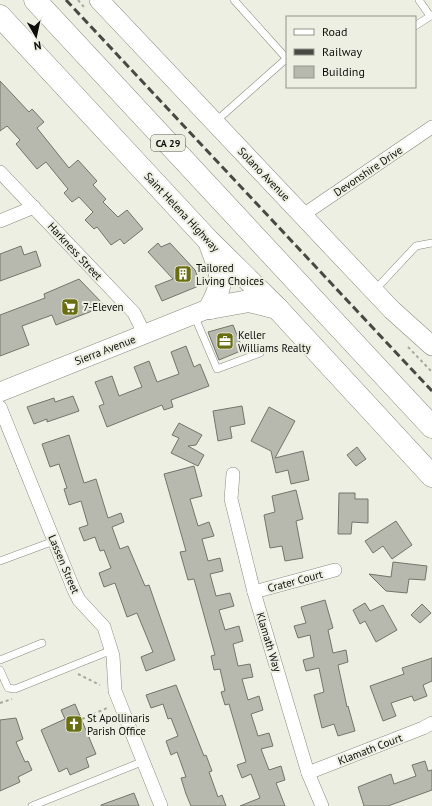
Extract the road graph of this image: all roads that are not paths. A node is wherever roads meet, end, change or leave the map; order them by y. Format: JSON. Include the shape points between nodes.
{"nodes":[{"id":1,"x":35,"y":0,"type":"edge"},
{"id":2,"x":99,"y":0,"type":"edge"},
{"id":3,"x":234,"y":0,"type":"edge"},
{"id":4,"x":419,"y":0,"type":"edge"},
{"id":5,"x":431,"y":15,"type":"edge"},
{"id":6,"x":0,"y":16,"type":"edge"},
{"id":7,"x":416,"y":25,"type":"edge"},
{"id":8,"x":286,"y":59,"type":"edge"},
{"id":9,"x":215,"y":122,"type":"junction"},
{"id":10,"x":432,"y":127,"type":"edge"},
{"id":11,"x":0,"y":172,"type":"edge"},
{"id":12,"x":34,"y":207,"type":"junction"},
{"id":13,"x":303,"y":215,"type":"junction"},
{"id":14,"x":0,"y":221,"type":"edge"},
{"id":15,"x":208,"y":240,"type":"junction"},
{"id":16,"x":432,"y":243,"type":"edge"},
{"id":17,"x":374,"y":291,"type":"junction"},
{"id":18,"x":277,"y":308,"type":"junction"},
{"id":19,"x":202,"y":311,"type":"junction"},
{"id":20,"x":145,"y":335,"type":"junction"},
{"id":21,"x":432,"y":346,"type":"edge"},
{"id":22,"x":260,"y":352,"type":"dead end"},
{"id":23,"x":0,"y":392,"type":"edge"},
{"id":24,"x":0,"y":407,"type":"edge"},
{"id":25,"x":432,"y":426,"type":"edge"},
{"id":26,"x":233,"y":474,"type":"dead end"},
{"id":27,"x":432,"y":476,"type":"edge"},
{"id":28,"x":54,"y":541,"type":"junction"},
{"id":29,"x":0,"y":561,"type":"edge"},
{"id":30,"x":335,"y":570,"type":"dead end"},
{"id":31,"x":254,"y":592,"type":"junction"},
{"id":32,"x":42,"y":643,"type":"dead end"},
{"id":33,"x":112,"y":650,"type":"junction"},
{"id":34,"x":0,"y":660,"type":"edge"},
{"id":35,"x":0,"y":670,"type":"edge"},
{"id":36,"x":432,"y":723,"type":"edge"},
{"id":37,"x":144,"y":761,"type":"junction"},
{"id":38,"x":308,"y":773,"type":"junction"},
{"id":39,"x":32,"y":806,"type":"edge"},
{"id":40,"x":161,"y":806,"type":"edge"},
{"id":41,"x":322,"y":806,"type":"edge"}],
"edges":[{"from":1,"to":25,"type":"highway","number":"CA 29"},
{"from":2,"to":9,"type":"street","name":"Solano Avenue"},
{"from":3,"to":8,"type":"lane"},
{"from":4,"to":5,"type":"lane"},
{"from":5,"to":7,"type":"lane"},
{"from":6,"to":15,"type":"highway","name":"Saint Helena Highway"},
{"from":8,"to":9,"type":"lane"},
{"from":9,"to":13,"type":"street","name":"Solano Avenue"},
{"from":10,"to":13,"type":"street","name":"Devonshire Drive"},
{"from":11,"to":12,"type":"street","name":"Harkness Street"},
{"from":12,"to":14,"type":"street"},
{"from":12,"to":20,"type":"street","name":"Harkness Street","via":[[134,314]]},
{"from":13,"to":17,"type":"street","name":"Solano Avenue"},
{"from":15,"to":18,"type":"highway","name":"Saint Helena Highway"},
{"from":15,"to":19,"type":"highway","via":[[220,273],[220,291]]},
{"from":16,"to":17,"type":"lane","via":[[416,246]]},
{"from":17,"to":21,"type":"street","name":"Solano Avenue"},
{"from":18,"to":19,"type":"highway","via":[[248,301]]},
{"from":18,"to":27,"type":"highway","name":"Saint Helena Highway"},
{"from":19,"to":20,"type":"street","name":"Sierra Avenue"},
{"from":19,"to":22,"type":"lane","via":[[217,370]]},
{"from":20,"to":23,"type":"street","name":"Sierra Avenue"},
{"from":24,"to":28,"type":"street","name":"Lassen Street"},
{"from":26,"to":31,"type":"street","name":"Klamath Way","via":[[231,499]]},
{"from":28,"to":29,"type":"lane"},
{"from":28,"to":33,"type":"street","name":"Lassen Street","via":[[79,600],[104,627]]},
{"from":30,"to":31,"type":"street","name":"Crater Court"},
{"from":31,"to":38,"type":"street","name":"Klamath Way"},
{"from":32,"to":34,"type":"lane"},
{"from":33,"to":35,"type":"lane","via":[[15,689],[8,688]]},
{"from":33,"to":37,"type":"street","name":"Lassen Street","via":[[115,691]]},
{"from":36,"to":38,"type":"street","name":"Klamath Court"},
{"from":37,"to":39,"type":"lane"},
{"from":37,"to":40,"type":"street","name":"Lassen Street"},
{"from":38,"to":41,"type":"street","name":"Klamath Way"}]}
